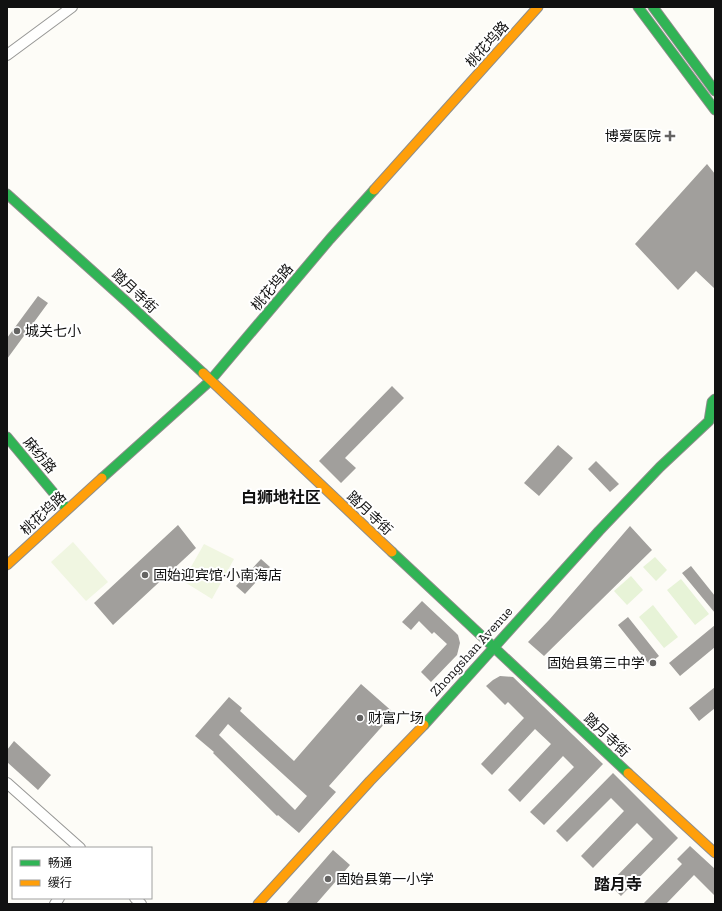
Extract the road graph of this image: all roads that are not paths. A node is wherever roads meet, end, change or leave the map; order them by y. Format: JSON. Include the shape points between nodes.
{"nodes":[{"id":1,"x":72,"y":7,"type":"edge"},
{"id":2,"x":538,"y":7,"type":"edge"},
{"id":3,"x":638,"y":7,"type":"edge"},
{"id":4,"x":653,"y":7,"type":"edge"},
{"id":5,"x":7,"y":55,"type":"edge"},
{"id":6,"x":715,"y":90,"type":"edge"},
{"id":7,"x":715,"y":110,"type":"edge"},
{"id":8,"x":7,"y":194,"type":"edge"},
{"id":9,"x":210,"y":381,"type":"junction"},
{"id":10,"x":715,"y":399,"type":"edge"},
{"id":11,"x":713,"y":424,"type":"edge"},
{"id":12,"x":7,"y":437,"type":"edge"},
{"id":13,"x":67,"y":509,"type":"junction"},
{"id":14,"x":7,"y":565,"type":"edge"},
{"id":15,"x":493,"y":648,"type":"junction"},
{"id":16,"x":7,"y":783,"type":"edge"},
{"id":17,"x":79,"y":847,"type":"edge"},
{"id":18,"x":715,"y":853,"type":"edge"},
{"id":19,"x":258,"y":904,"type":"edge"}],
"edges":[{"from":1,"to":5,"type":"street"},
{"from":2,"to":9,"type":"street","name":"桃花坞路","via":[[340,228]]},
{"from":3,"to":7,"type":"street"},
{"from":4,"to":6,"type":"street"},
{"from":8,"to":9,"type":"street","name":"踏月寺街"},
{"from":9,"to":13,"type":"street","name":"桃花坞路"},
{"from":9,"to":15,"type":"street","name":"踏月寺街"},
{"from":10,"to":11,"type":"street","name":"Zhongshan Avenue","via":[[712,402]]},
{"from":11,"to":15,"type":"street","name":"Zhongshan Avenue","via":[[660,467]]},
{"from":12,"to":13,"type":"street","name":"麻纺路"},
{"from":13,"to":14,"type":"street","name":"桃花坞路"},
{"from":15,"to":18,"type":"street","name":"踏月寺街"},
{"from":15,"to":19,"type":"street","name":"Zhongshan Avenue"},
{"from":16,"to":17,"type":"street"}]}
